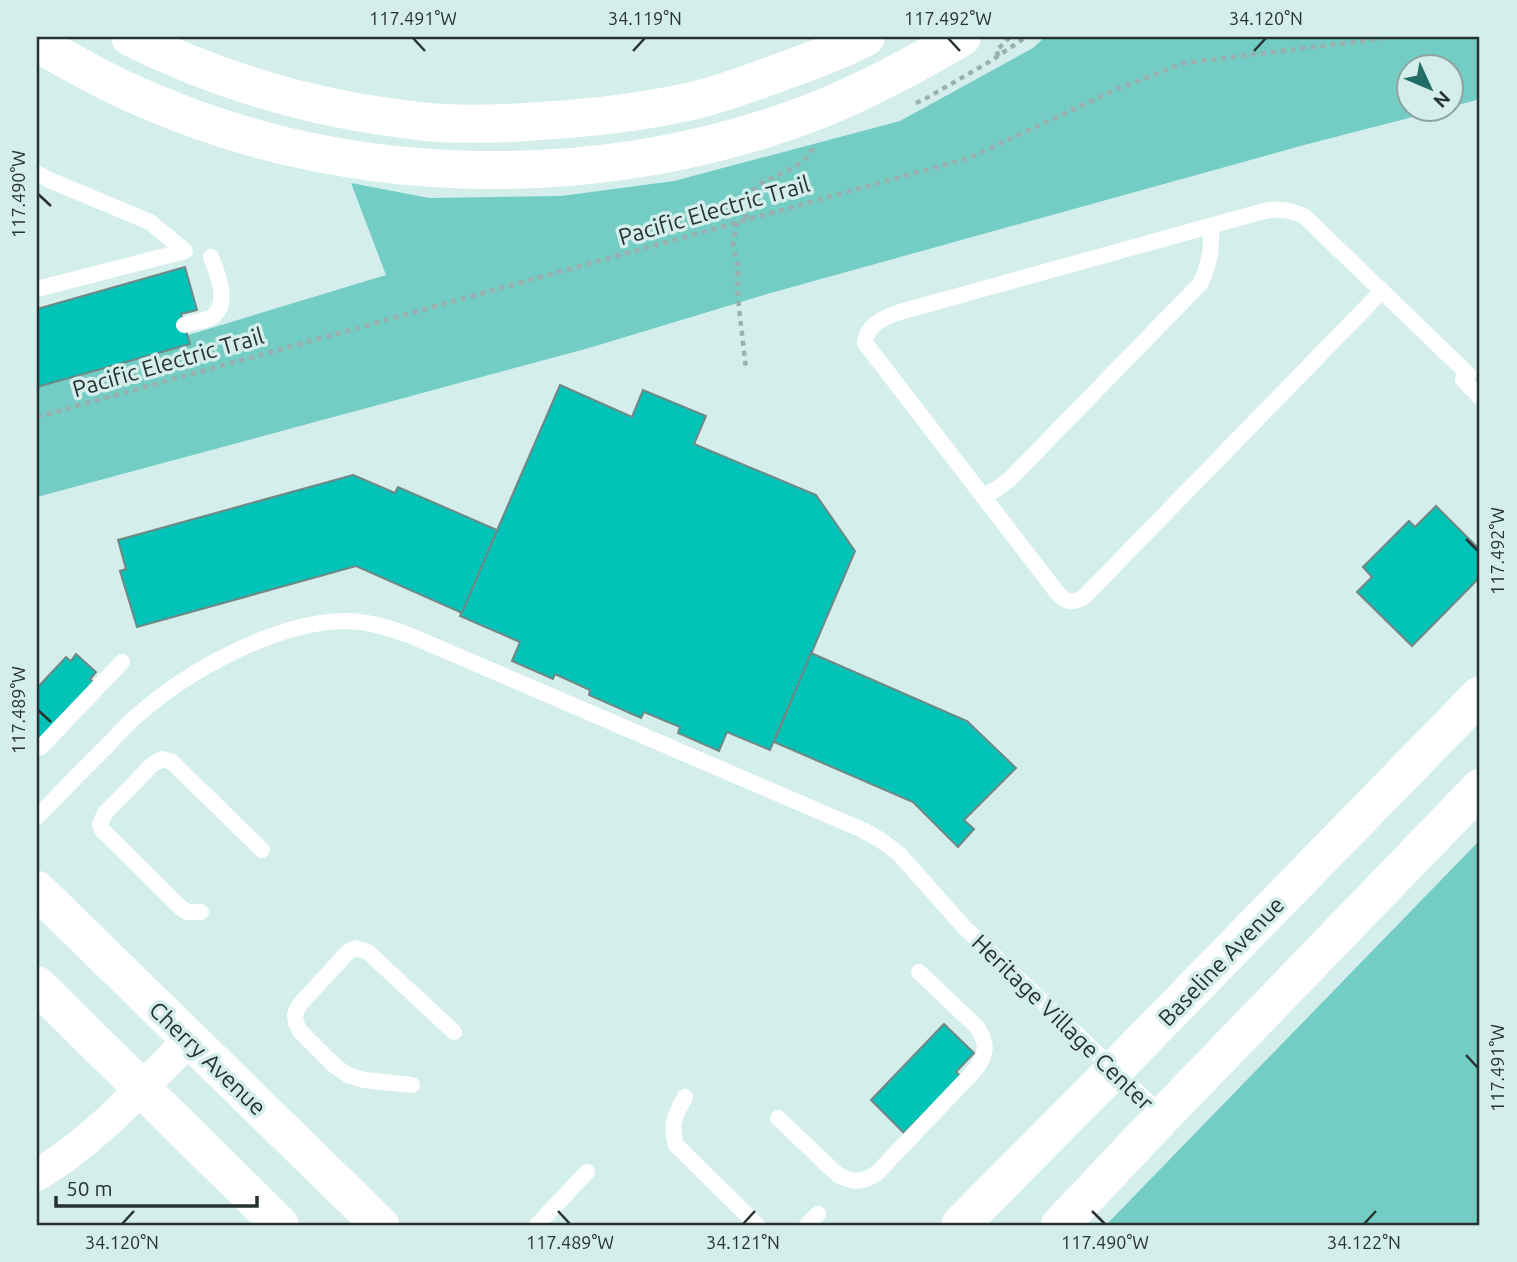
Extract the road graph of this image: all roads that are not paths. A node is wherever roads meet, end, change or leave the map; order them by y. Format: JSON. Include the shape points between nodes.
{"nodes":[{"id":1,"x":130,"y":37,"type":"edge"},
{"id":2,"x":866,"y":37,"type":"edge"},
{"id":3,"x":962,"y":37,"type":"edge"},
{"id":4,"x":37,"y":43,"type":"edge"},
{"id":5,"x":37,"y":173,"type":"edge"},
{"id":6,"x":1211,"y":226,"type":"junction"},
{"id":7,"x":211,"y":257,"type":"dead end"},
{"id":8,"x":37,"y":289,"type":"edge"},
{"id":9,"x":1382,"y":291,"type":"junction"},
{"id":10,"x":184,"y":324,"type":"dead end"},
{"id":11,"x":1480,"y":397,"type":"edge"},
{"id":12,"x":983,"y":496,"type":"junction"},
{"id":13,"x":122,"y":662,"type":"dead end"},
{"id":14,"x":1480,"y":695,"type":"edge"},
{"id":15,"x":37,"y":748,"type":"edge"},
{"id":16,"x":1480,"y":788,"type":"edge"},
{"id":17,"x":37,"y":817,"type":"edge"},
{"id":18,"x":262,"y":850,"type":"dead end"},
{"id":19,"x":37,"y":890,"type":"edge"},
{"id":20,"x":201,"y":912,"type":"dead end"},
{"id":21,"x":919,"y":972,"type":"dead end"},
{"id":22,"x":37,"y":985,"type":"edge"},
{"id":23,"x":454,"y":1032,"type":"dead end"},
{"id":24,"x":189,"y":1040,"type":"junction"},
{"id":25,"x":1114,"y":1070,"type":"junction"},
{"id":26,"x":412,"y":1085,"type":"dead end"},
{"id":27,"x":142,"y":1087,"type":"junction"},
{"id":28,"x":685,"y":1097,"type":"dead end"},
{"id":29,"x":1163,"y":1116,"type":"junction"},
{"id":30,"x":778,"y":1118,"type":"dead end"},
{"id":31,"x":587,"y":1172,"type":"dead end"},
{"id":32,"x":37,"y":1175,"type":"edge"},
{"id":33,"x":280,"y":1225,"type":"edge"},
{"id":34,"x":380,"y":1225,"type":"edge"},
{"id":35,"x":537,"y":1225,"type":"edge"},
{"id":36,"x":757,"y":1225,"type":"edge"},
{"id":37,"x":960,"y":1225,"type":"edge"},
{"id":38,"x":1060,"y":1225,"type":"edge"}],
"edges":[{"from":1,"to":2,"type":"main road","via":[[214,75],[299,99],[421,122],[505,124],[626,114],[695,100]]},
{"from":3,"to":4,"type":"main road","via":[[872,86],[763,129],[649,157],[526,171],[398,166],[267,141],[147,100]]},
{"from":5,"to":8,"type":"lane","via":[[150,222],[185,251]]},
{"from":6,"to":9,"type":"lane","via":[[1279,208],[1291,210],[1304,216]]},
{"from":6,"to":12,"type":"lane","via":[[1209,265],[1200,284],[1010,479]]},
{"from":6,"to":12,"type":"lane","via":[[900,312],[869,330],[865,343]]},
{"from":7,"to":10,"type":"lane","via":[[220,280],[220,306],[212,317]]},
{"from":9,"to":11,"type":"lane"},
{"from":9,"to":12,"type":"lane","via":[[1078,601],[1059,595]]},
{"from":13,"to":15,"type":"lane"},
{"from":14,"to":25,"type":"main road","name":"Baseline Avenue"},
{"from":16,"to":29,"type":"main road"},
{"from":17,"to":25,"type":"lane","name":"Heritage Village Center","via":[[138,714],[184,680],[290,630],[365,622],[409,635],[882,841],[964,927]]},
{"from":18,"to":20,"type":"lane","via":[[172,762],[162,758],[153,764],[105,813],[100,824],[180,907]]},
{"from":19,"to":24,"type":"main road","name":"Cherry Avenue"},
{"from":21,"to":30,"type":"lane","via":[[977,1027],[985,1049],[976,1069],[877,1172],[867,1179],[847,1180]]},
{"from":22,"to":27,"type":"main road"},
{"from":23,"to":26,"type":"lane","via":[[368,952],[356,948],[300,1003],[295,1015],[300,1031],[342,1071],[364,1080]]},
{"from":24,"to":27,"type":"street"},
{"from":24,"to":34,"type":"main road","name":"Cherry Avenue"},
{"from":25,"to":29,"type":"lane","name":"Heritage Village Center"},
{"from":25,"to":37,"type":"main road","name":"Baseline Avenue"},
{"from":27,"to":32,"type":"street","via":[[81,1146]]},
{"from":27,"to":33,"type":"main road"},
{"from":28,"to":36,"type":"lane","via":[[673,1124],[676,1145]]},
{"from":29,"to":38,"type":"main road"},
{"from":31,"to":35,"type":"lane"}]}
